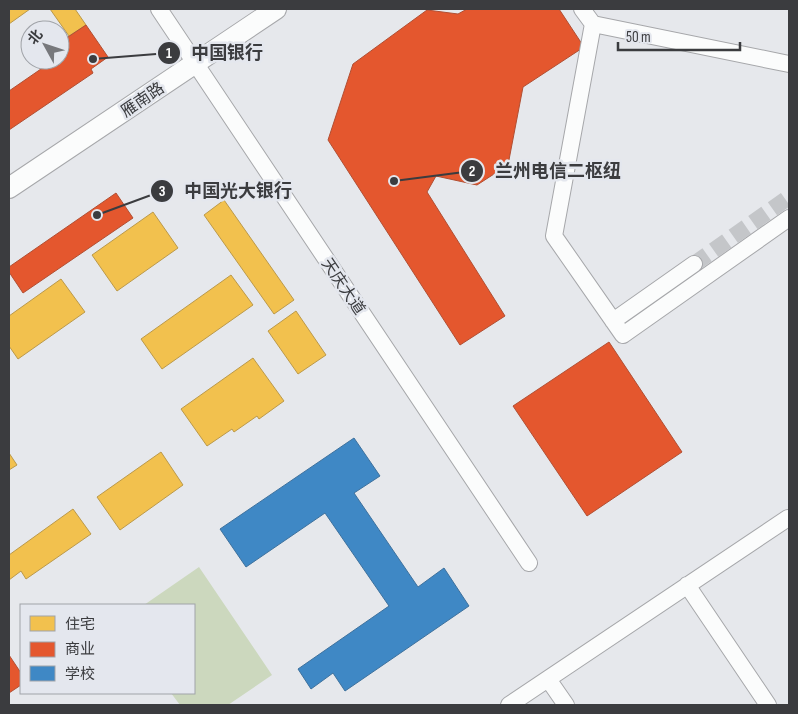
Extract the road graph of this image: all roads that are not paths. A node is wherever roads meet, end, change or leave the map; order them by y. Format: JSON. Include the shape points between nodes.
{"nodes":[{"id":1,"x":159,"y":9,"type":"edge"},
{"id":2,"x":276,"y":9,"type":"edge"},
{"id":3,"x":582,"y":9,"type":"edge"},
{"id":4,"x":593,"y":24,"type":"junction"},
{"id":5,"x":196,"y":63,"type":"junction"},
{"id":6,"x":789,"y":64,"type":"edge"},
{"id":7,"x":9,"y":188,"type":"edge"},
{"id":8,"x":789,"y":218,"type":"edge"},
{"id":9,"x":694,"y":264,"type":"tunnel mouth"},
{"id":10,"x":613,"y":321,"type":"junction"},
{"id":11,"x":788,"y":518,"type":"dead end"},
{"id":12,"x":529,"y":563,"type":"dead end"},
{"id":13,"x":687,"y":586,"type":"junction"},
{"id":14,"x":548,"y":679,"type":"junction"},
{"id":15,"x":509,"y":705,"type":"edge"},
{"id":16,"x":566,"y":705,"type":"edge"},
{"id":17,"x":768,"y":705,"type":"edge"}],
"edges":[{"from":1,"to":5,"type":"street","name":"天庆大道"},
{"from":2,"to":5,"type":"main road","name":"雁南路"},
{"from":3,"to":4,"type":"street"},
{"from":4,"to":6,"type":"street"},
{"from":4,"to":10,"type":"street","via":[[554,236]]},
{"from":5,"to":7,"type":"main road","name":"雁南路"},
{"from":5,"to":12,"type":"street","name":"天庆大道"},
{"from":8,"to":10,"type":"street","via":[[623,335]]},
{"from":9,"to":10,"type":"street"},
{"from":11,"to":13,"type":"street"},
{"from":13,"to":14,"type":"street"},
{"from":13,"to":17,"type":"street"},
{"from":14,"to":15,"type":"street"},
{"from":14,"to":16,"type":"street"}]}
